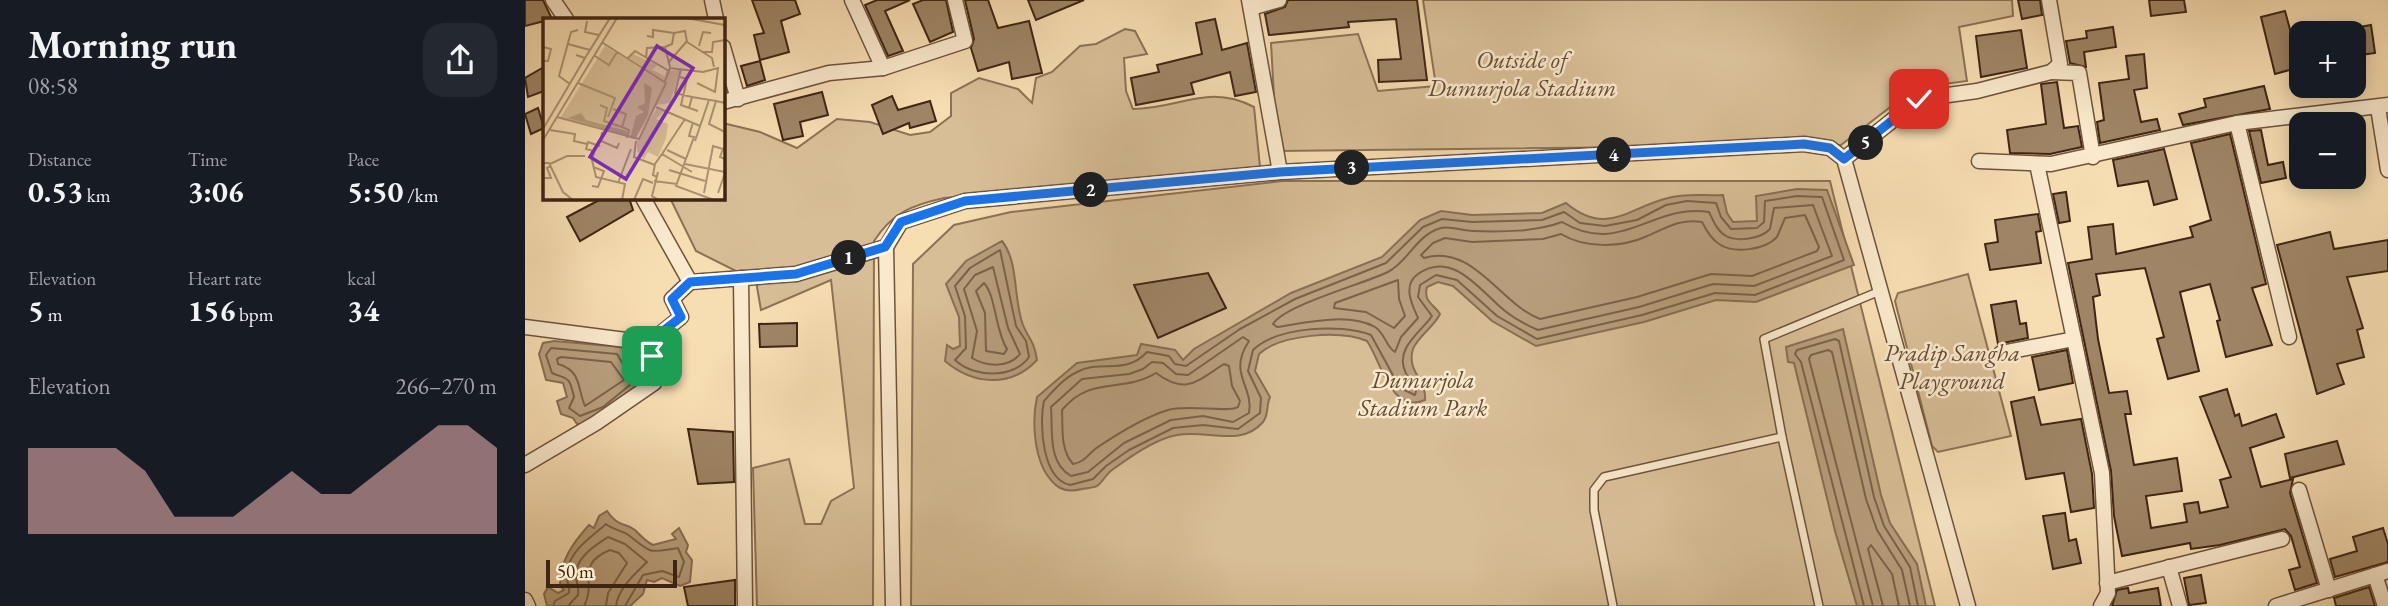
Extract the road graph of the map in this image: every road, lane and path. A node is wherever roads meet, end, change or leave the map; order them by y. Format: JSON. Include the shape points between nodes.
{"nodes":[{"id":1,"x":553,"y":0,"type":"edge"},
{"id":2,"x":712,"y":0,"type":"edge"},
{"id":3,"x":852,"y":0,"type":"edge"},
{"id":4,"x":955,"y":0,"type":"edge"},
{"id":5,"x":1279,"y":0,"type":"edge"},
{"id":6,"x":2049,"y":0,"type":"edge"},
{"id":7,"x":1250,"y":4,"type":"edge"},
{"id":8,"x":565,"y":18,"type":"edge"},
{"id":9,"x":716,"y":18,"type":"edge"},
{"id":10,"x":725,"y":54,"type":"edge"},
{"id":11,"x":883,"y":68,"type":"junction"},
{"id":12,"x":2051,"y":72,"type":"junction"},
{"id":13,"x":738,"y":99,"type":"junction"},
{"id":14,"x":725,"y":102,"type":"edge"},
{"id":15,"x":2383,"y":106,"type":"edge"},
{"id":16,"x":2237,"y":123,"type":"junction"},
{"id":17,"x":2093,"y":157,"type":"junction"},
{"id":18,"x":1844,"y":159,"type":"junction"},
{"id":19,"x":1979,"y":161,"type":"dead end"},
{"id":20,"x":2037,"y":164,"type":"junction"},
{"id":21,"x":2388,"y":170,"type":"edge"},
{"id":22,"x":1280,"y":172,"type":"junction"},
{"id":23,"x":644,"y":200,"type":"edge"},
{"id":24,"x":885,"y":247,"type":"junction"},
{"id":25,"x":741,"y":278,"type":"junction"},
{"id":26,"x":690,"y":282,"type":"junction"},
{"id":27,"x":1881,"y":291,"type":"junction"},
{"id":28,"x":525,"y":327,"type":"edge"},
{"id":29,"x":2289,"y":337,"type":"dead end"},
{"id":30,"x":2074,"y":339,"type":"junction"},
{"id":31,"x":649,"y":342,"type":"junction"},
{"id":32,"x":2001,"y":353,"type":"dead end"},
{"id":33,"x":1782,"y":438,"type":"junction"},
{"id":34,"x":525,"y":465,"type":"edge"},
{"id":35,"x":2299,"y":490,"type":"dead end"},
{"id":36,"x":2282,"y":539,"type":"dead end"},
{"id":37,"x":2169,"y":567,"type":"junction"},
{"id":38,"x":2381,"y":573,"type":"edge"},
{"id":39,"x":2107,"y":583,"type":"junction"},
{"id":40,"x":2329,"y":590,"type":"junction"},
{"id":41,"x":525,"y":600,"type":"edge"},
{"id":42,"x":529,"y":606,"type":"edge"},
{"id":43,"x":745,"y":606,"type":"edge"},
{"id":44,"x":893,"y":606,"type":"edge"},
{"id":45,"x":1613,"y":606,"type":"edge"},
{"id":46,"x":1819,"y":606,"type":"edge"},
{"id":47,"x":1968,"y":606,"type":"edge"},
{"id":48,"x":2101,"y":606,"type":"edge"},
{"id":49,"x":2180,"y":606,"type":"edge"},
{"id":50,"x":2277,"y":606,"type":"edge"},
{"id":51,"x":2385,"y":606,"type":"edge"}],
"edges":[{"from":1,"to":8,"type":"street"},
{"from":2,"to":9,"type":"street"},
{"from":3,"to":11,"type":"street"},
{"from":4,"to":11,"type":"street","via":[[965,41]]},
{"from":5,"to":7,"type":"street"},
{"from":6,"to":12,"type":"street","via":[[2060,64]]},
{"from":7,"to":22,"type":"street"},
{"from":10,"to":13,"type":"street"},
{"from":11,"to":13,"type":"street","via":[[829,73]]},
{"from":12,"to":17,"type":"street","via":[[2079,74]]},
{"from":12,"to":18,"type":"street","via":[[1977,91],[1919,99]]},
{"from":13,"to":14,"type":"street"},
{"from":15,"to":16,"type":"street"},
{"from":15,"to":21,"type":"street"},
{"from":16,"to":17,"type":"street"},
{"from":16,"to":29,"type":"street"},
{"from":17,"to":20,"type":"street"},
{"from":18,"to":22,"type":"street","via":[[1830,148],[1804,144]]},
{"from":18,"to":27,"type":"street"},
{"from":19,"to":20,"type":"street"},
{"from":20,"to":30,"type":"street"},
{"from":22,"to":24,"type":"street","via":[[965,201],[901,222]]},
{"from":23,"to":26,"type":"street"},
{"from":24,"to":25,"type":"street","via":[[796,274]]},
{"from":24,"to":44,"type":"street"},
{"from":25,"to":26,"type":"street"},
{"from":25,"to":43,"type":"street"},
{"from":26,"to":31,"type":"street","via":[[672,299],[681,317]]},
{"from":27,"to":33,"type":"lane","via":[[1764,339]]},
{"from":27,"to":47,"type":"street"},
{"from":28,"to":31,"type":"street"},
{"from":30,"to":32,"type":"street"},
{"from":30,"to":39,"type":"street","via":[[2102,473]]},
{"from":31,"to":34,"type":"street","via":[[654,383]]},
{"from":33,"to":45,"type":"lane","via":[[1604,477],[1594,490],[1594,510]]},
{"from":33,"to":46,"type":"lane"},
{"from":35,"to":40,"type":"street"},
{"from":36,"to":37,"type":"street"},
{"from":37,"to":39,"type":"street"},
{"from":37,"to":49,"type":"street"},
{"from":38,"to":40,"type":"street"},
{"from":38,"to":51,"type":"street"},
{"from":39,"to":48,"type":"street"},
{"from":40,"to":50,"type":"street"},
{"from":41,"to":42,"type":"street"}]}
